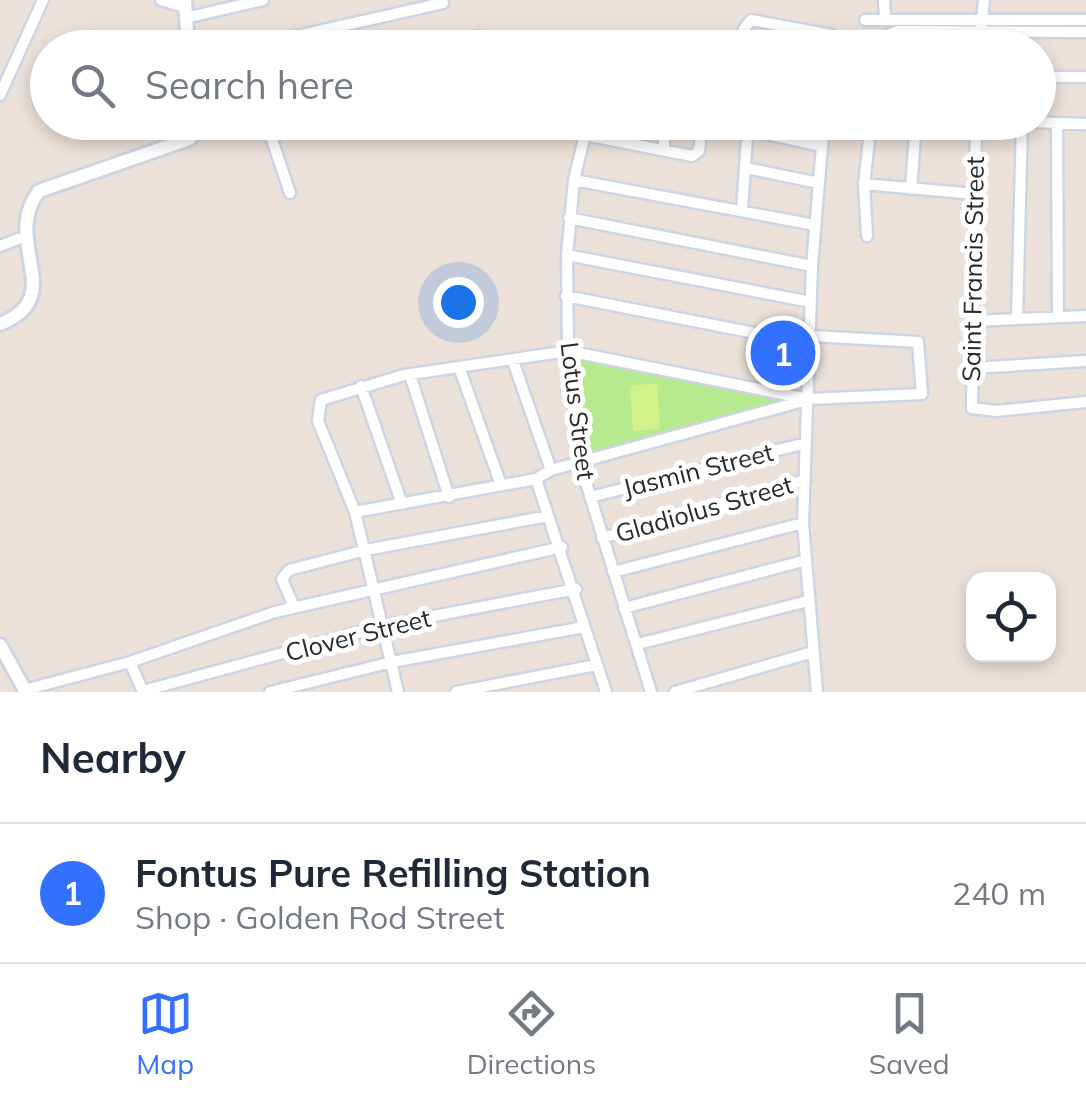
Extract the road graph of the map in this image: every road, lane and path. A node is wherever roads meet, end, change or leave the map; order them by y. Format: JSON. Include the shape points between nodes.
{"nodes":[{"id":1,"x":43,"y":0,"type":"edge"},
{"id":2,"x":161,"y":0,"type":"edge"},
{"id":3,"x":264,"y":0,"type":"edge"},
{"id":4,"x":884,"y":0,"type":"edge"},
{"id":5,"x":984,"y":0,"type":"edge"},
{"id":6,"x":443,"y":3,"type":"dead end"},
{"id":7,"x":185,"y":8,"type":"edge"},
{"id":8,"x":885,"y":19,"type":"junction"},
{"id":9,"x":865,"y":20,"type":"dead end"},
{"id":10,"x":1086,"y":20,"type":"edge"},
{"id":11,"x":981,"y":25,"type":"junction"},
{"id":12,"x":323,"y":30,"type":"edge"},
{"id":13,"x":745,"y":30,"type":"edge"},
{"id":14,"x":810,"y":30,"type":"edge"},
{"id":15,"x":945,"y":30,"type":"edge"},
{"id":16,"x":981,"y":30,"type":"edge"},
{"id":17,"x":1086,"y":32,"type":"edge"},
{"id":18,"x":1056,"y":77,"type":"edge"},
{"id":19,"x":1086,"y":77,"type":"edge"},
{"id":20,"x":0,"y":96,"type":"edge"},
{"id":21,"x":1056,"y":124,"type":"joint"},
{"id":22,"x":1086,"y":124,"type":"edge"},
{"id":23,"x":183,"y":140,"type":"edge"},
{"id":24,"x":272,"y":140,"type":"edge"},
{"id":25,"x":584,"y":140,"type":"edge"},
{"id":26,"x":616,"y":140,"type":"edge"},
{"id":27,"x":664,"y":140,"type":"edge"},
{"id":28,"x":699,"y":140,"type":"edge"},
{"id":29,"x":747,"y":140,"type":"edge"},
{"id":30,"x":800,"y":140,"type":"edge"},
{"id":31,"x":822,"y":140,"type":"edge"},
{"id":32,"x":869,"y":140,"type":"edge"},
{"id":33,"x":915,"y":140,"type":"edge"},
{"id":34,"x":976,"y":140,"type":"edge"},
{"id":35,"x":1022,"y":140,"type":"edge"},
{"id":36,"x":622,"y":141,"type":"joint"},
{"id":37,"x":822,"y":146,"type":"junction"},
{"id":38,"x":664,"y":150,"type":"junction"},
{"id":39,"x":746,"y":168,"type":"junction"},
{"id":40,"x":574,"y":180,"type":"junction"},
{"id":41,"x":818,"y":183,"type":"junction"},
{"id":42,"x":864,"y":184,"type":"junction"},
{"id":43,"x":912,"y":189,"type":"junction"},
{"id":44,"x":290,"y":193,"type":"dead end"},
{"id":45,"x":975,"y":194,"type":"junction"},
{"id":46,"x":742,"y":210,"type":"junction"},
{"id":47,"x":569,"y":218,"type":"junction"},
{"id":48,"x":815,"y":225,"type":"junction"},
{"id":49,"x":866,"y":236,"type":"dead end"},
{"id":50,"x":18,"y":240,"type":"junction"},
{"id":51,"x":0,"y":246,"type":"edge"},
{"id":52,"x":567,"y":255,"type":"junction"},
{"id":53,"x":812,"y":266,"type":"junction"},
{"id":54,"x":566,"y":296,"type":"junction"},
{"id":55,"x":811,"y":302,"type":"junction"},
{"id":56,"x":1058,"y":316,"type":"junction"},
{"id":57,"x":1086,"y":316,"type":"edge"},
{"id":58,"x":1018,"y":319,"type":"junction"},
{"id":59,"x":973,"y":321,"type":"junction"},
{"id":60,"x":0,"y":324,"type":"edge"},
{"id":61,"x":812,"y":340,"type":"junction"},
{"id":62,"x":568,"y":351,"type":"junction"},
{"id":63,"x":513,"y":361,"type":"junction"},
{"id":64,"x":1086,"y":361,"type":"edge"},
{"id":65,"x":459,"y":367,"type":"junction"},
{"id":66,"x":972,"y":368,"type":"junction"},
{"id":67,"x":410,"y":374,"type":"junction"},
{"id":68,"x":361,"y":386,"type":"junction"},
{"id":69,"x":808,"y":400,"type":"junction"},
{"id":70,"x":1086,"y":402,"type":"edge"},
{"id":71,"x":806,"y":443,"type":"junction"},
{"id":72,"x":580,"y":463,"type":"junction"},
{"id":73,"x":551,"y":470,"type":"junction"},
{"id":74,"x":536,"y":479,"type":"junction"},
{"id":75,"x":805,"y":480,"type":"junction"},
{"id":76,"x":502,"y":486,"type":"junction"},
{"id":77,"x":449,"y":497,"type":"junction"},
{"id":78,"x":590,"y":497,"type":"junction"},
{"id":79,"x":402,"y":504,"type":"junction"},
{"id":80,"x":355,"y":512,"type":"junction"},
{"id":81,"x":548,"y":516,"type":"junction"},
{"id":82,"x":803,"y":522,"type":"junction"},
{"id":83,"x":602,"y":538,"type":"junction"},
{"id":84,"x":562,"y":547,"type":"junction"},
{"id":85,"x":366,"y":550,"type":"junction"},
{"id":86,"x":803,"y":561,"type":"junction"},
{"id":87,"x":614,"y":572,"type":"junction"},
{"id":88,"x":376,"y":588,"type":"junction"},
{"id":89,"x":576,"y":589,"type":"junction"},
{"id":90,"x":808,"y":601,"type":"junction"},
{"id":91,"x":294,"y":607,"type":"junction"},
{"id":92,"x":624,"y":608,"type":"junction"},
{"id":93,"x":386,"y":626,"type":"junction"},
{"id":94,"x":584,"y":627,"type":"junction"},
{"id":95,"x":638,"y":644,"type":"junction"},
{"id":96,"x":0,"y":645,"type":"edge"},
{"id":97,"x":812,"y":652,"type":"junction"},
{"id":98,"x":130,"y":662,"type":"junction"},
{"id":99,"x":392,"y":662,"type":"junction"},
{"id":100,"x":596,"y":665,"type":"junction"},
{"id":101,"x":25,"y":691,"type":"edge"},
{"id":102,"x":143,"y":692,"type":"edge"},
{"id":103,"x":270,"y":692,"type":"edge"},
{"id":104,"x":398,"y":692,"type":"edge"},
{"id":105,"x":456,"y":692,"type":"edge"},
{"id":106,"x":606,"y":692,"type":"edge"},
{"id":107,"x":650,"y":692,"type":"edge"},
{"id":108,"x":676,"y":692,"type":"edge"},
{"id":109,"x":817,"y":692,"type":"edge"}],
"edges":[{"from":1,"to":20,"type":"street"},
{"from":2,"to":7,"type":"street"},
{"from":3,"to":7,"type":"street"},
{"from":4,"to":8,"type":"street"},
{"from":5,"to":11,"type":"street"},
{"from":6,"to":12,"type":"street"},
{"from":8,"to":9,"type":"street"},
{"from":8,"to":11,"type":"street"},
{"from":10,"to":11,"type":"street"},
{"from":11,"to":15,"type":"street"},
{"from":11,"to":16,"type":"street"},
{"from":11,"to":17,"type":"street"},
{"from":13,"to":14,"type":"street","via":[[745,23],[770,21]]},
{"from":18,"to":19,"type":"street"},
{"from":21,"to":22,"type":"street"},
{"from":21,"to":56,"type":"street"},
{"from":23,"to":50,"type":"street","via":[[39,191],[24,209]]},
{"from":24,"to":44,"type":"street"},
{"from":25,"to":40,"type":"street","name":"Lotus Street"},
{"from":26,"to":36,"type":"street"},
{"from":27,"to":38,"type":"street"},
{"from":28,"to":38,"type":"street","via":[[697,155]]},
{"from":29,"to":39,"type":"street"},
{"from":30,"to":37,"type":"street"},
{"from":31,"to":37,"type":"street"},
{"from":32,"to":42,"type":"street"},
{"from":33,"to":43,"type":"street"},
{"from":34,"to":45,"type":"street","name":"Saint Francis Street"},
{"from":35,"to":58,"type":"street"},
{"from":36,"to":38,"type":"street"},
{"from":37,"to":41,"type":"street"},
{"from":39,"to":41,"type":"street"},
{"from":39,"to":46,"type":"street"},
{"from":40,"to":46,"type":"street"},
{"from":40,"to":47,"type":"street","name":"Lotus Street"},
{"from":41,"to":48,"type":"street"},
{"from":42,"to":43,"type":"street"},
{"from":42,"to":49,"type":"street"},
{"from":43,"to":45,"type":"street"},
{"from":45,"to":59,"type":"street","name":"Saint Francis Street"},
{"from":46,"to":48,"type":"street"},
{"from":47,"to":52,"type":"street","name":"Lotus Street"},
{"from":47,"to":53,"type":"street"},
{"from":48,"to":53,"type":"street"},
{"from":50,"to":51,"type":"street"},
{"from":50,"to":60,"type":"street","via":[[30,293],[23,310]]},
{"from":52,"to":54,"type":"street","name":"Lotus Street"},
{"from":52,"to":55,"type":"street"},
{"from":53,"to":55,"type":"street"},
{"from":54,"to":61,"type":"street"},
{"from":54,"to":62,"type":"street","name":"Lotus Street"},
{"from":55,"to":61,"type":"street"},
{"from":56,"to":57,"type":"street"},
{"from":56,"to":58,"type":"street"},
{"from":58,"to":59,"type":"street"},
{"from":59,"to":66,"type":"street","name":"Saint Francis Street"},
{"from":61,"to":69,"type":"street"},
{"from":61,"to":69,"type":"street","via":[[918,342],[922,391],[916,398]]},
{"from":62,"to":63,"type":"street"},
{"from":62,"to":69,"type":"street"},
{"from":62,"to":72,"type":"street","name":"Lotus Street"},
{"from":63,"to":65,"type":"street"},
{"from":63,"to":73,"type":"street"},
{"from":64,"to":66,"type":"street"},
{"from":65,"to":67,"type":"street"},
{"from":65,"to":76,"type":"street"},
{"from":66,"to":70,"type":"street","name":"Saint Francis Street","via":[[969,400],[978,411]]},
{"from":67,"to":68,"type":"street"},
{"from":67,"to":77,"type":"street"},
{"from":68,"to":79,"type":"street"},
{"from":68,"to":80,"type":"street","via":[[321,400],[316,412]]},
{"from":69,"to":71,"type":"street"},
{"from":69,"to":72,"type":"street"},
{"from":71,"to":75,"type":"street"},
{"from":71,"to":78,"type":"street","name":"Jasmin Street"},
{"from":72,"to":73,"type":"street"},
{"from":72,"to":78,"type":"street","name":"Lotus Street"},
{"from":73,"to":74,"type":"street"},
{"from":74,"to":76,"type":"street"},
{"from":74,"to":81,"type":"street"},
{"from":75,"to":82,"type":"street"},
{"from":75,"to":83,"type":"street","name":"Gladiolus Street"},
{"from":76,"to":77,"type":"street"},
{"from":77,"to":79,"type":"street"},
{"from":78,"to":83,"type":"street","name":"Lotus Street"},
{"from":79,"to":80,"type":"street"},
{"from":80,"to":85,"type":"street"},
{"from":81,"to":84,"type":"street"},
{"from":81,"to":85,"type":"street"},
{"from":82,"to":86,"type":"street"},
{"from":82,"to":87,"type":"street"},
{"from":83,"to":87,"type":"street","name":"Lotus Street"},
{"from":84,"to":88,"type":"street"},
{"from":84,"to":89,"type":"street"},
{"from":85,"to":88,"type":"street"},
{"from":85,"to":91,"type":"street","via":[[283,574]]},
{"from":86,"to":90,"type":"street"},
{"from":86,"to":92,"type":"street"},
{"from":87,"to":92,"type":"street","name":"Lotus Street"},
{"from":88,"to":91,"type":"street"},
{"from":88,"to":93,"type":"street"},
{"from":89,"to":93,"type":"street","name":"Clover Street"},
{"from":89,"to":94,"type":"street"},
{"from":90,"to":95,"type":"street"},
{"from":90,"to":97,"type":"street"},
{"from":91,"to":98,"type":"street"},
{"from":92,"to":95,"type":"street","name":"Lotus Street"},
{"from":93,"to":99,"type":"street"},
{"from":93,"to":102,"type":"street","name":"Clover Street"},
{"from":94,"to":99,"type":"street"},
{"from":94,"to":100,"type":"street"},
{"from":95,"to":107,"type":"street","name":"Lotus Street"},
{"from":96,"to":101,"type":"street"},
{"from":97,"to":108,"type":"street"},
{"from":97,"to":109,"type":"street"},
{"from":98,"to":101,"type":"street"},
{"from":98,"to":102,"type":"street"},
{"from":99,"to":103,"type":"street"},
{"from":99,"to":104,"type":"street"},
{"from":100,"to":105,"type":"street"},
{"from":100,"to":106,"type":"street"}]}
